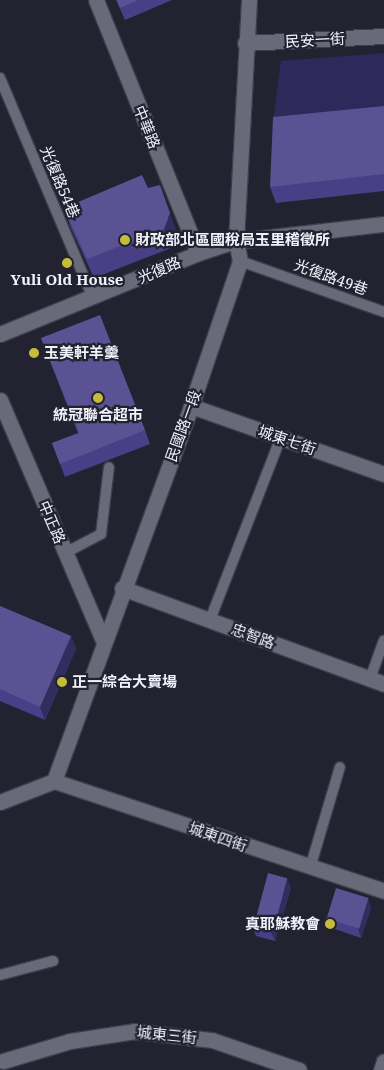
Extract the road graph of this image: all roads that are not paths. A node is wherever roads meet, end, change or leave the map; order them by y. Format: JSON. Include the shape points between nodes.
{"nodes":[{"id":1,"x":96,"y":0,"type":"edge"},
{"id":2,"x":248,"y":0,"type":"edge"},
{"id":3,"x":384,"y":36,"type":"edge"},
{"id":4,"x":245,"y":44,"type":"junction"},
{"id":5,"x":0,"y":78,"type":"edge"},
{"id":6,"x":384,"y":224,"type":"edge"},
{"id":7,"x":236,"y":241,"type":"junction"},
{"id":8,"x":198,"y":253,"type":"junction"},
{"id":9,"x":240,"y":260,"type":"junction"},
{"id":10,"x":93,"y":298,"type":"junction"},
{"id":11,"x":384,"y":312,"type":"edge"},
{"id":12,"x":0,"y":334,"type":"edge"},
{"id":13,"x":0,"y":400,"type":"edge"},
{"id":14,"x":191,"y":406,"type":"junction"},
{"id":15,"x":281,"y":437,"type":"junction"},
{"id":16,"x":109,"y":467,"type":"dead end"},
{"id":17,"x":384,"y":474,"type":"edge"},
{"id":18,"x":65,"y":552,"type":"junction"},
{"id":19,"x":122,"y":588,"type":"junction"},
{"id":20,"x":210,"y":620,"type":"junction"},
{"id":21,"x":384,"y":640,"type":"edge"},
{"id":22,"x":104,"y":643,"type":"junction"},
{"id":23,"x":377,"y":682,"type":"edge"},
{"id":24,"x":340,"y":767,"type":"dead end"},
{"id":25,"x":54,"y":781,"type":"junction"},
{"id":26,"x":0,"y":802,"type":"edge"},
{"id":27,"x":310,"y":868,"type":"junction"},
{"id":28,"x":384,"y":891,"type":"edge"},
{"id":29,"x":53,"y":960,"type":"dead end"},
{"id":30,"x":0,"y":975,"type":"edge"},
{"id":31,"x":3,"y":1061,"type":"edge"},
{"id":32,"x":384,"y":1061,"type":"edge"},
{"id":33,"x":299,"y":1070,"type":"edge"},
{"id":34,"x":381,"y":1070,"type":"edge"}],
"edges":[{"from":1,"to":8,"type":"street","name":"中華路"},
{"from":2,"to":4,"type":"street"},
{"from":3,"to":4,"type":"street","name":"民安一街"},
{"from":4,"to":7,"type":"street"},
{"from":5,"to":10,"type":"lane","name":"光復路54巷"},
{"from":6,"to":7,"type":"street","name":"光復路"},
{"from":7,"to":8,"type":"street","name":"光復路"},
{"from":7,"to":9,"type":"street"},
{"from":8,"to":10,"type":"street","name":"光復路"},
{"from":9,"to":11,"type":"lane","name":"光復路49巷"},
{"from":9,"to":14,"type":"street","name":"民國路一段"},
{"from":10,"to":12,"type":"street","name":"光復路"},
{"from":13,"to":18,"type":"street","name":"中正路"},
{"from":14,"to":15,"type":"street","name":"城東七街"},
{"from":14,"to":19,"type":"street","name":"民國路一段"},
{"from":15,"to":17,"type":"street","name":"城東七街"},
{"from":15,"to":20,"type":"lane"},
{"from":16,"to":18,"type":"lane","via":[[101,534]]},
{"from":18,"to":22,"type":"street","name":"中正路"},
{"from":19,"to":20,"type":"street","name":"忠智路"},
{"from":19,"to":22,"type":"street","name":"民國路一段"},
{"from":20,"to":23,"type":"street","name":"忠智路"},
{"from":21,"to":23,"type":"lane"},
{"from":22,"to":25,"type":"street","name":"民國路一段"},
{"from":24,"to":27,"type":"lane"},
{"from":25,"to":26,"type":"street"},
{"from":25,"to":27,"type":"street","name":"城東四街"},
{"from":27,"to":28,"type":"street","name":"城東四街"},
{"from":29,"to":30,"type":"lane"},
{"from":31,"to":33,"type":"street","name":"城東三街","via":[[70,1041],[135,1031],[212,1040]]},
{"from":32,"to":34,"type":"street"}]}
